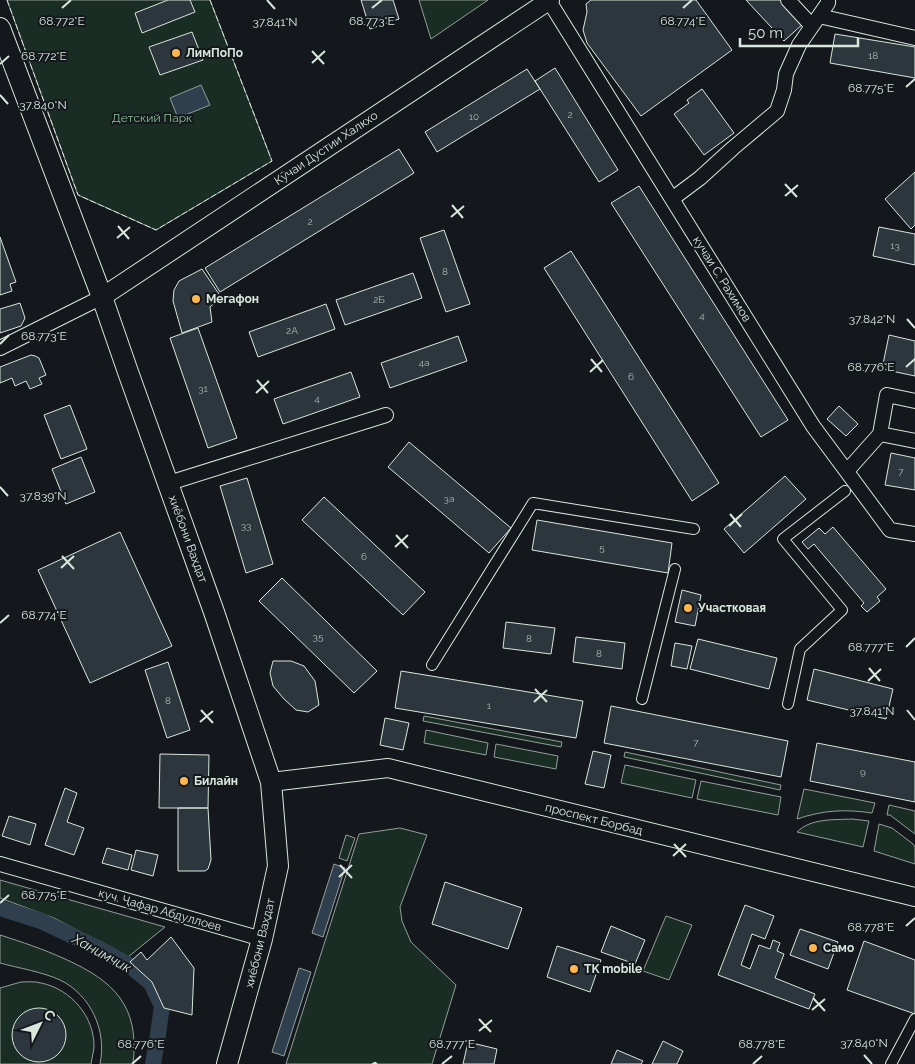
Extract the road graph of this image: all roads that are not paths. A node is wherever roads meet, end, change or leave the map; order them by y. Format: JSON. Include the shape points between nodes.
{"nodes":[{"id":1,"x":549,"y":0,"type":"edge"},
{"id":2,"x":788,"y":0,"type":"edge"},
{"id":3,"x":828,"y":0,"type":"edge"},
{"id":4,"x":815,"y":21,"type":"junction"},
{"id":5,"x":0,"y":28,"type":"edge"},
{"id":6,"x":915,"y":38,"type":"edge"},
{"id":7,"x":672,"y":199,"type":"junction"},
{"id":8,"x":102,"y":296,"type":"junction"},
{"id":9,"x":0,"y":348,"type":"edge"},
{"id":10,"x":915,"y":401,"type":"edge"},
{"id":11,"x":386,"y":416,"type":"dead end"},
{"id":12,"x":880,"y":434,"type":"junction"},
{"id":13,"x":915,"y":441,"type":"edge"},
{"id":14,"x":847,"y":472,"type":"junction"},
{"id":15,"x":169,"y":483,"type":"junction"},
{"id":16,"x":845,"y":491,"type":"dead end"},
{"id":17,"x":694,"y":529,"type":"dead end"},
{"id":18,"x":915,"y":534,"type":"edge"},
{"id":19,"x":675,"y":569,"type":"dead end"},
{"id":20,"x":432,"y":665,"type":"dead end"},
{"id":21,"x":642,"y":699,"type":"dead end"},
{"id":22,"x":788,"y":704,"type":"dead end"},
{"id":23,"x":271,"y":782,"type":"junction"},
{"id":24,"x":0,"y":864,"type":"edge"},
{"id":25,"x":915,"y":897,"type":"edge"},
{"id":26,"x":262,"y":939,"type":"junction"},
{"id":27,"x":915,"y":1019,"type":"edge"},
{"id":28,"x":228,"y":1064,"type":"edge"},
{"id":29,"x":891,"y":1064,"type":"edge"}],
"edges":[{"from":1,"to":7,"type":"street","name":"кучаи С. Рахимов"},
{"from":1,"to":8,"type":"street","name":"Кӯчаи Дустии Халкхо"},
{"from":2,"to":4,"type":"street"},
{"from":3,"to":4,"type":"street"},
{"from":4,"to":6,"type":"street"},
{"from":4,"to":7,"type":"street","via":[[799,45],[786,74],[777,111]]},
{"from":5,"to":8,"type":"main road","name":"хиёбони Ваҳдат"},
{"from":7,"to":14,"type":"street","name":"кучаи С. Рахимов","via":[[813,426]]},
{"from":8,"to":9,"type":"street"},
{"from":8,"to":15,"type":"main road","name":"хиёбони Ваҳдат"},
{"from":10,"to":12,"type":"street","via":[[888,395]]},
{"from":11,"to":15,"type":"street"},
{"from":12,"to":13,"type":"street"},
{"from":12,"to":14,"type":"street"},
{"from":14,"to":18,"type":"street","name":"кучаи С. Рахимов","via":[[890,530]]},
{"from":15,"to":23,"type":"main road","name":"хиёбони Ваҳдат"},
{"from":16,"to":22,"type":"street","via":[[783,539],[842,610],[800,649]]},
{"from":17,"to":20,"type":"street","via":[[533,503]]},
{"from":19,"to":21,"type":"street"},
{"from":23,"to":25,"type":"street","name":"проспект Борбад","via":[[388,768]]},
{"from":23,"to":26,"type":"main road","name":"хиёбони Ваҳдат","via":[[278,866]]},
{"from":24,"to":26,"type":"street","name":"куч. Ҷафар Абдуллоев"},
{"from":26,"to":28,"type":"main road","name":"хиёбони Ваҳдат"},
{"from":27,"to":29,"type":"street"}]}
